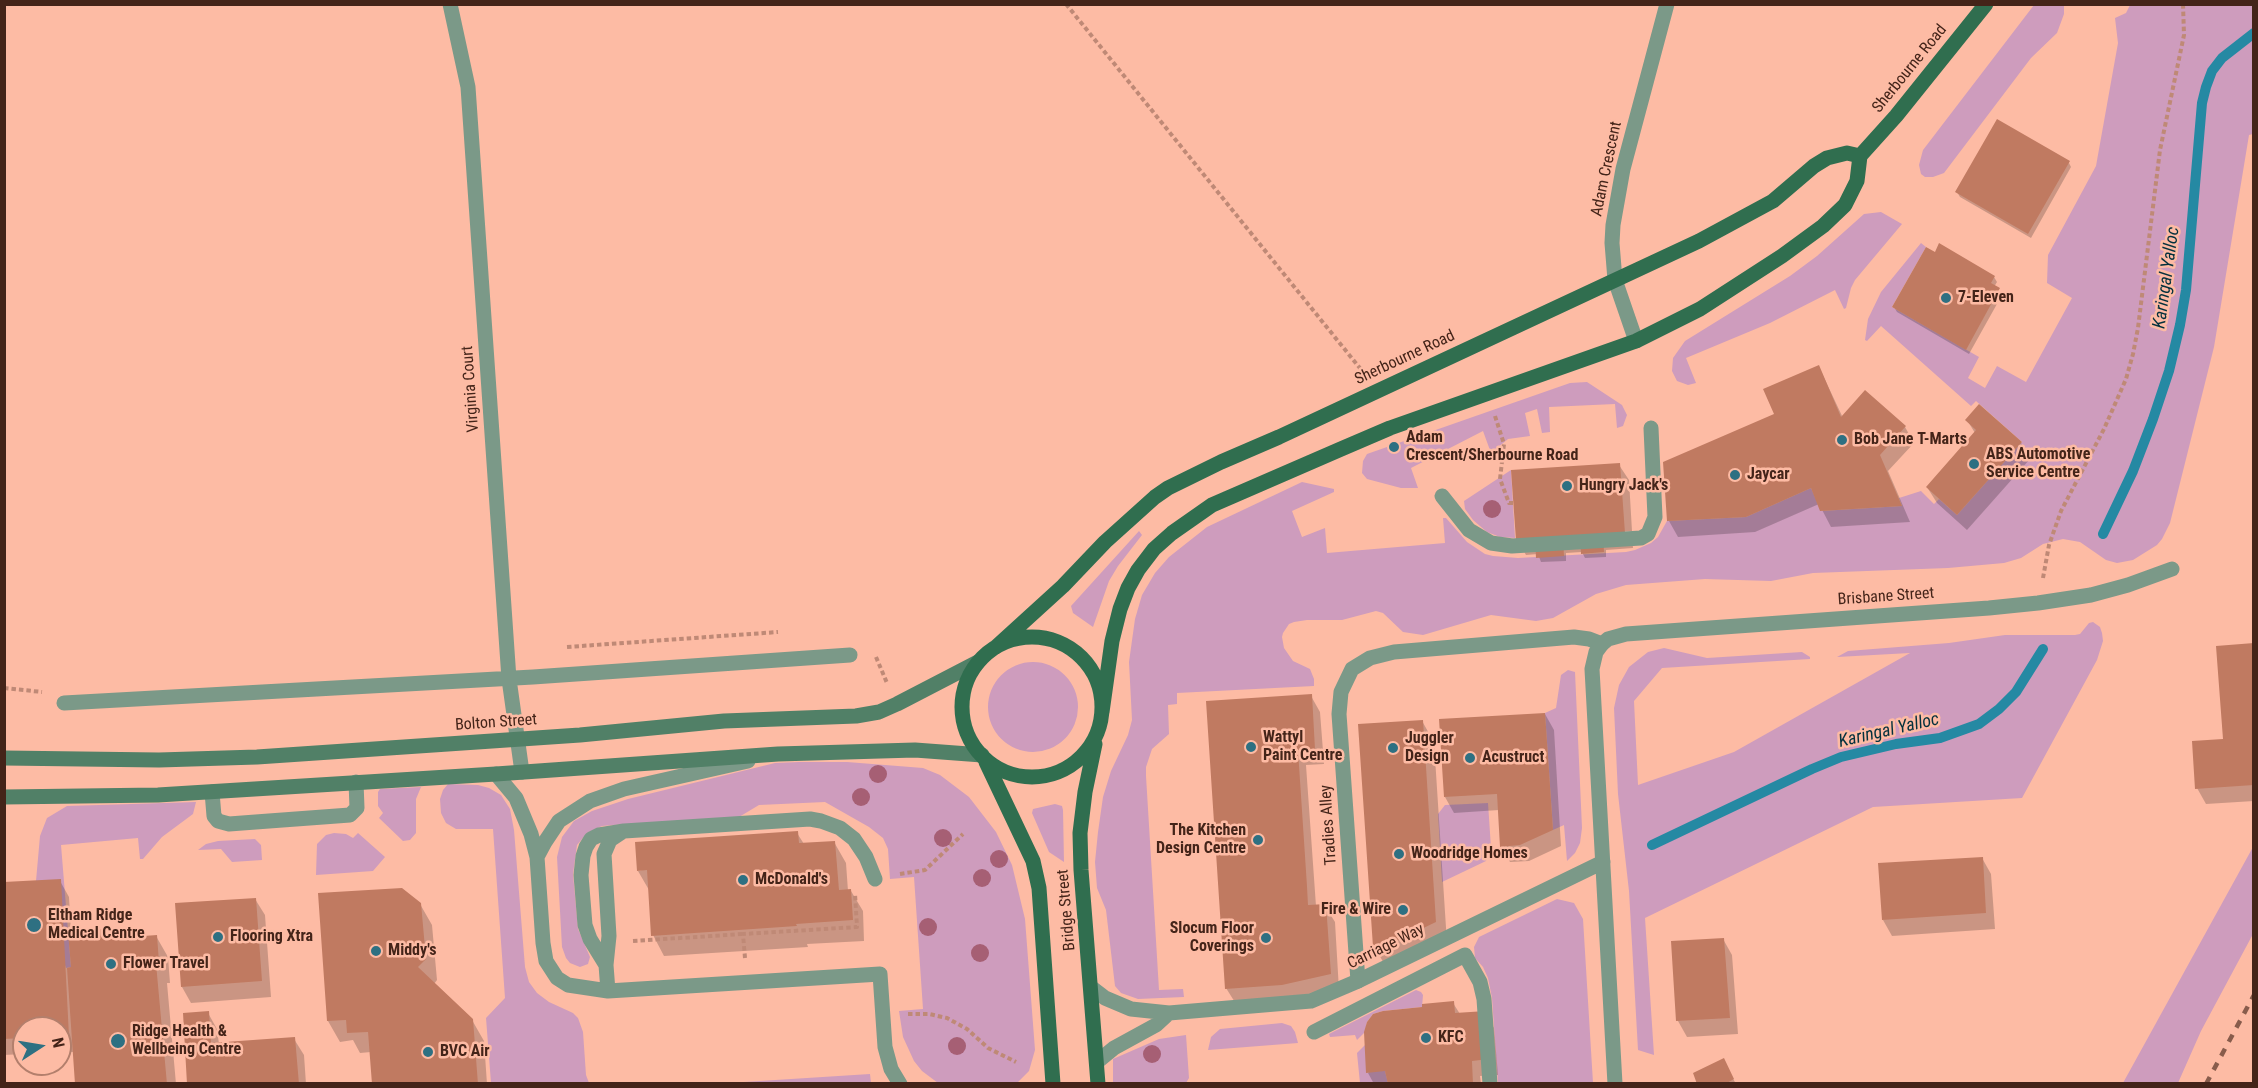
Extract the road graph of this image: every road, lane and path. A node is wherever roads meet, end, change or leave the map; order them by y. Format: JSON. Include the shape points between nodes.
{"nodes":[{"id":1,"x":450,"y":4,"type":"edge"},
{"id":2,"x":1066,"y":4,"type":"edge"},
{"id":3,"x":1667,"y":4,"type":"edge"},
{"id":4,"x":1986,"y":4,"type":"edge"},
{"id":5,"x":2183,"y":4,"type":"edge"},
{"id":6,"x":1860,"y":156,"type":"junction"},
{"id":7,"x":1615,"y":280,"type":"junction"},
{"id":8,"x":1636,"y":341,"type":"junction"},
{"id":9,"x":1379,"y":390,"type":"junction"},
{"id":10,"x":1495,"y":415,"type":"dead end"},
{"id":11,"x":1651,"y":428,"type":"dead end"},
{"id":12,"x":1442,"y":496,"type":"dead end"},
{"id":13,"x":1513,"y":503,"type":"dead end"},
{"id":14,"x":2172,"y":569,"type":"dead end"},
{"id":15,"x":2038,"y":603,"type":"junction"},
{"id":16,"x":1602,"y":644,"type":"junction"},
{"id":17,"x":996,"y":647,"type":"junction"},
{"id":18,"x":850,"y":656,"type":"dead end"},
{"id":19,"x":978,"y":662,"type":"junction"},
{"id":20,"x":509,"y":679,"type":"junction"},
{"id":21,"x":64,"y":703,"type":"dead end"},
{"id":22,"x":1102,"y":712,"type":"junction"},
{"id":23,"x":1097,"y":735,"type":"junction"},
{"id":24,"x":516,"y":738,"type":"junction"},
{"id":25,"x":778,"y":754,"type":"junction"},
{"id":26,"x":983,"y":757,"type":"junction"},
{"id":27,"x":4,"y":758,"type":"edge"},
{"id":28,"x":522,"y":772,"type":"junction"},
{"id":29,"x":496,"y":774,"type":"junction"},
{"id":30,"x":356,"y":782,"type":"junction"},
{"id":31,"x":212,"y":792,"type":"junction"},
{"id":32,"x":4,"y":797,"type":"edge"},
{"id":33,"x":624,"y":831,"type":"junction"},
{"id":34,"x":963,"y":834,"type":"dead end"},
{"id":35,"x":537,"y":857,"type":"junction"},
{"id":36,"x":1603,"y":862,"type":"junction"},
{"id":37,"x":875,"y":879,"type":"junction"},
{"id":38,"x":743,"y":933,"type":"junction"},
{"id":39,"x":1454,"y":934,"type":"junction"},
{"id":40,"x":609,"y":943,"type":"junction"},
{"id":41,"x":1465,"y":956,"type":"junction"},
{"id":42,"x":606,"y":965,"type":"junction"},
{"id":43,"x":747,"y":981,"type":"junction"},
{"id":44,"x":1358,"y":981,"type":"junction"},
{"id":45,"x":1092,"y":988,"type":"junction"},
{"id":46,"x":608,"y":991,"type":"junction"},
{"id":47,"x":1169,"y":1013,"type":"junction"},
{"id":48,"x":882,"y":1016,"type":"junction"},
{"id":49,"x":1314,"y":1032,"type":"dead end"},
{"id":50,"x":1016,"y":1062,"type":"dead end"},
{"id":51,"x":1097,"y":1062,"type":"junction"},
{"id":52,"x":900,"y":1083,"type":"edge"},
{"id":53,"x":1053,"y":1083,"type":"edge"},
{"id":54,"x":1098,"y":1083,"type":"edge"},
{"id":55,"x":1490,"y":1083,"type":"edge"},
{"id":56,"x":1616,"y":1083,"type":"edge"}],
"edges":[{"from":1,"to":20,"type":"street","name":"Virginia Court","via":[[468,87]]},
{"from":2,"to":9,"type":"path"},
{"from":3,"to":7,"type":"street","name":"Adam Crescent","via":[[1617,199],[1612,243]]},
{"from":4,"to":6,"type":"main road","name":"Sherbourne Road"},
{"from":5,"to":15,"type":"path","via":[[2184,35],[2160,150],[2133,354],[2116,404],[2055,526]]},
{"from":6,"to":7,"type":"main road","name":"Sherbourne Road","via":[[1846,153],[1827,158],[1760,209]]},
{"from":6,"to":8,"type":"main road","via":[[1853,193],[1823,226],[1700,309]]},
{"from":7,"to":8,"type":"street","name":"Adam Crescent"},
{"from":7,"to":9,"type":"main road","name":"Sherbourne Road"},
{"from":8,"to":22,"type":"main road","via":[[1390,428],[1191,518],[1154,549],[1128,588],[1112,641]]},
{"from":9,"to":17,"type":"main road","name":"Sherbourne Road","via":[[1168,488]]},
{"from":10,"to":13,"type":"path","via":[[1504,444],[1500,479],[1509,503]]},
{"from":11,"to":12,"type":"street","via":[[1654,517],[1648,534],[1641,538],[1512,546],[1491,543],[1469,530]]},
{"from":14,"to":15,"type":"street","name":"Brisbane Street","via":[[2091,595]]},
{"from":15,"to":16,"type":"street","name":"Brisbane Street","via":[[1626,634]]},
{"from":16,"to":36,"type":"street","via":[[1592,669]]},
{"from":16,"to":44,"type":"street","name":"Tradies Alley","via":[[1574,638],[1394,652],[1370,658],[1352,669],[1341,692],[1339,714]]},
{"from":17,"to":19,"type":"main road"},
{"from":17,"to":22,"type":"main road","via":[[1027,636],[1069,646],[1095,675]]},
{"from":18,"to":20,"type":"street"},
{"from":19,"to":24,"type":"main road","name":"Bolton Street","via":[[879,712],[856,716],[724,721]]},
{"from":19,"to":26,"type":"main road","via":[[966,682],[962,705],[965,729]]},
{"from":20,"to":21,"type":"street"},
{"from":20,"to":24,"type":"street","name":"Virginia Court"},
{"from":22,"to":23,"type":"main road"},
{"from":23,"to":26,"type":"main road","via":[[1084,755],[1065,770],[1041,777],[1001,771]]},
{"from":23,"to":45,"type":"main road","name":"Bridge Street","via":[[1080,833]]},
{"from":24,"to":27,"type":"main road","name":"Bolton Street","via":[[257,757]]},
{"from":24,"to":28,"type":"street","name":"Virginia Court"},
{"from":25,"to":26,"type":"main road","via":[[915,750]]},
{"from":25,"to":28,"type":"main road"},
{"from":25,"to":35,"type":"street","via":[[624,789],[590,801],[560,821]]},
{"from":26,"to":53,"type":"main road","name":"Bridge Street","via":[[1032,861],[1039,888]]},
{"from":28,"to":29,"type":"main road"},
{"from":29,"to":30,"type":"main road"},
{"from":29,"to":35,"type":"street","via":[[522,807]]},
{"from":30,"to":31,"type":"main road"},
{"from":30,"to":31,"type":"street","via":[[357,808],[350,815],[279,821],[218,821]]},
{"from":31,"to":32,"type":"main road"},
{"from":33,"to":37,"type":"street","via":[[821,821],[854,839]]},
{"from":33,"to":40,"type":"street","via":[[610,840],[604,854]]},
{"from":33,"to":42,"type":"street","via":[[591,839],[581,865],[585,925]]},
{"from":34,"to":37,"type":"path","via":[[924,870]]},
{"from":35,"to":46,"type":"street","via":[[543,943],[550,971],[568,986]]},
{"from":36,"to":39,"type":"street","name":"Carriage Way"},
{"from":36,"to":56,"type":"street"},
{"from":37,"to":38,"type":"path","via":[[854,886],[857,927]]},
{"from":38,"to":40,"type":"path"},
{"from":38,"to":43,"type":"path"},
{"from":39,"to":41,"type":"street"},
{"from":39,"to":44,"type":"street","name":"Carriage Way"},
{"from":40,"to":42,"type":"street"},
{"from":41,"to":49,"type":"street"},
{"from":41,"to":55,"type":"street","via":[[1480,982],[1484,999]]},
{"from":42,"to":46,"type":"street"},
{"from":43,"to":46,"type":"street"},
{"from":43,"to":48,"type":"street","via":[[880,974]]},
{"from":44,"to":47,"type":"street","name":"Carriage Way","via":[[1311,1001]]},
{"from":45,"to":47,"type":"street","name":"Carriage Way","via":[[1131,1009]]},
{"from":45,"to":51,"type":"main road","name":"Bridge Street"},
{"from":47,"to":51,"type":"street"},
{"from":48,"to":50,"type":"path","via":[[920,1014],[947,1018],[988,1048]]},
{"from":48,"to":52,"type":"street","via":[[887,1056]]},
{"from":51,"to":54,"type":"main road","name":"Bridge Street"}]}
